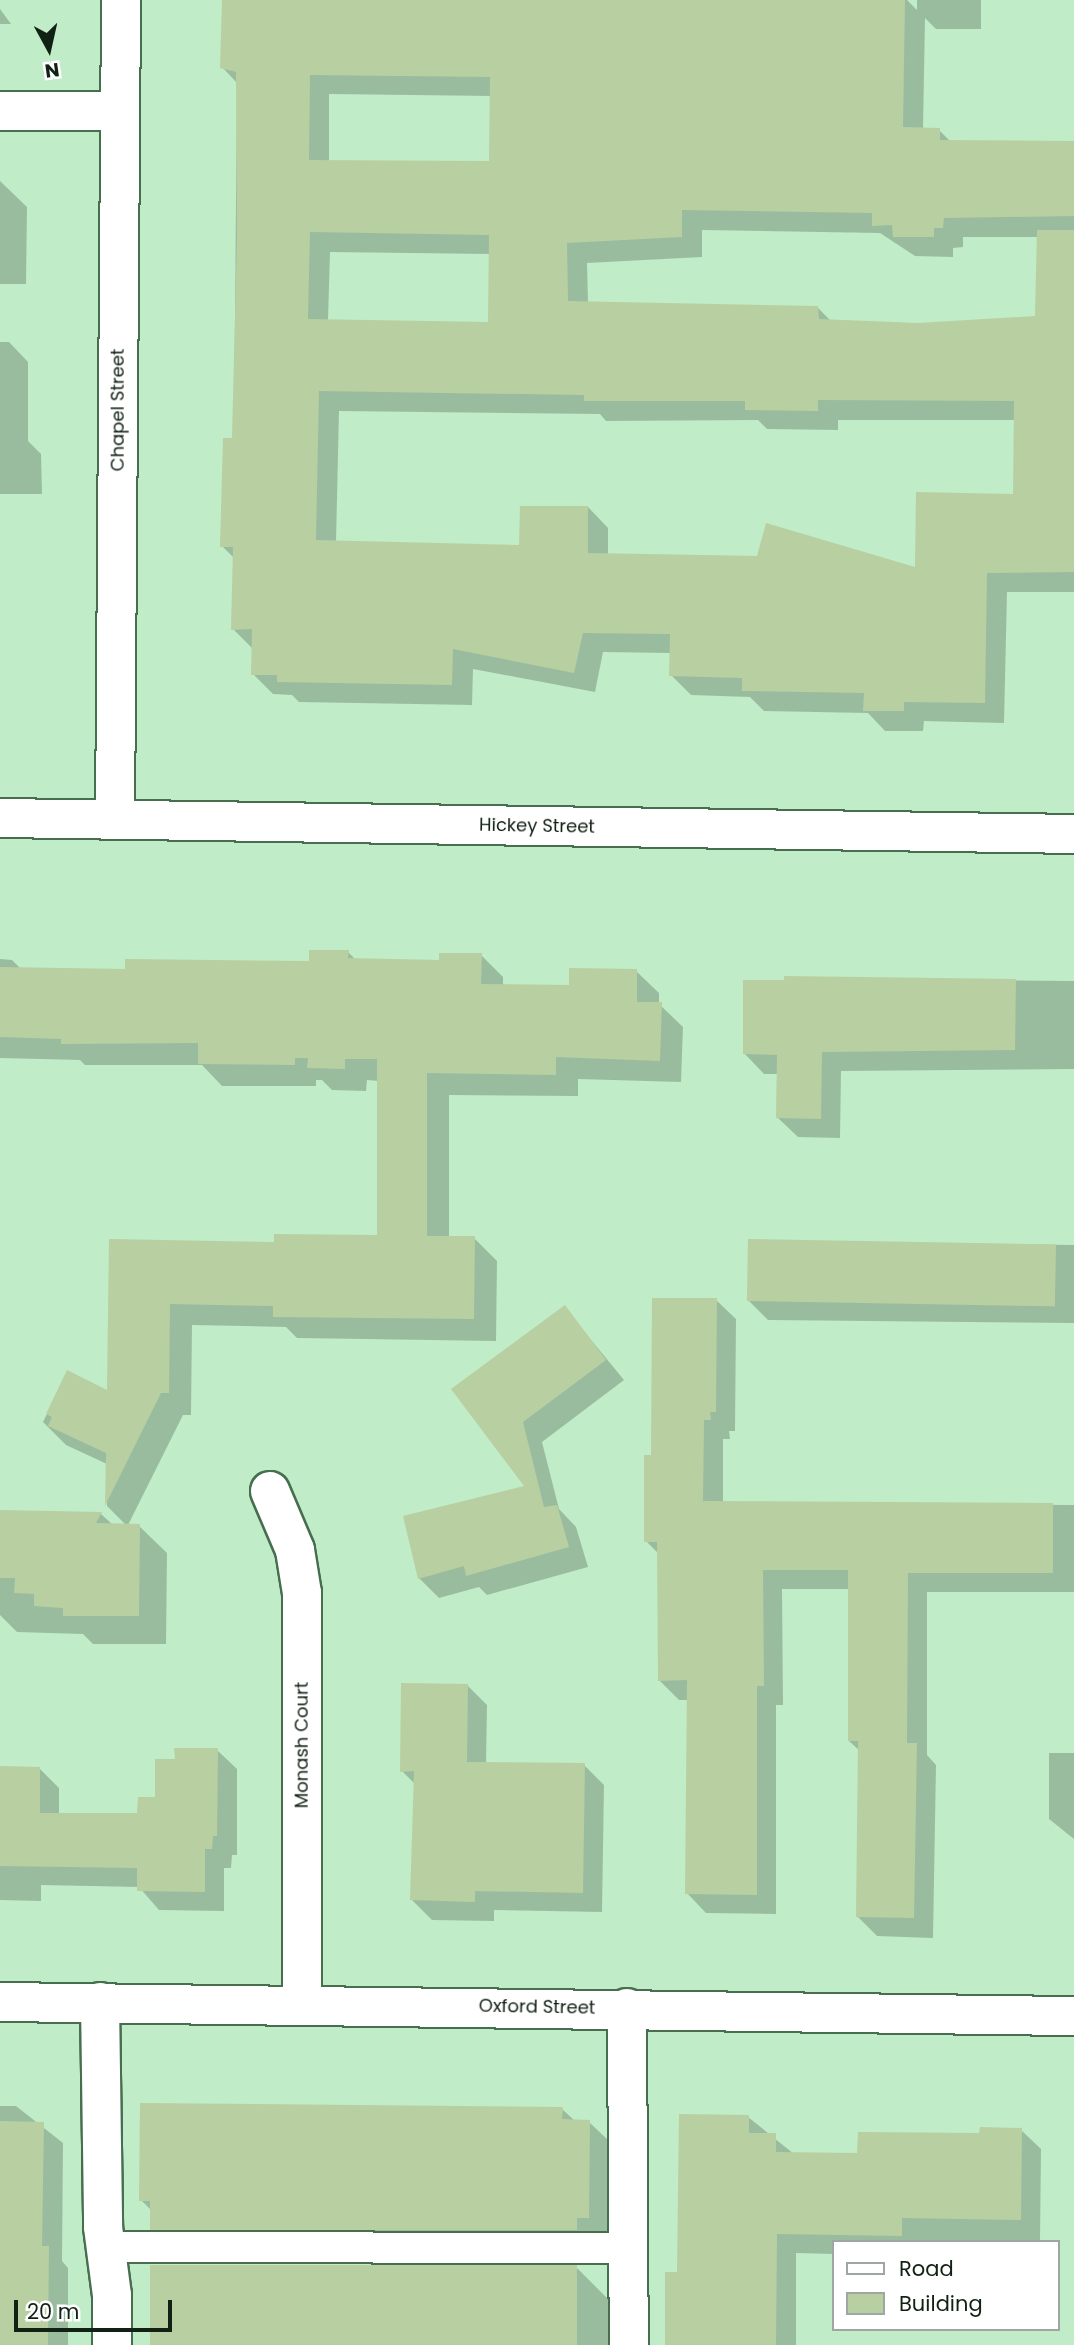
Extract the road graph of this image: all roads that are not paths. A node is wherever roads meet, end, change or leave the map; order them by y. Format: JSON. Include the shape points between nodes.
{"nodes":[{"id":1,"x":121,"y":0,"type":"edge"},
{"id":2,"x":0,"y":111,"type":"edge"},
{"id":3,"x":120,"y":111,"type":"junction"},
{"id":4,"x":0,"y":818,"type":"edge"},
{"id":5,"x":115,"y":820,"type":"junction"},
{"id":6,"x":1074,"y":834,"type":"edge"},
{"id":7,"x":270,"y":1491,"type":"dead end"},
{"id":8,"x":0,"y":2002,"type":"edge"},
{"id":9,"x":100,"y":2002,"type":"junction"},
{"id":10,"x":302,"y":2005,"type":"junction"},
{"id":11,"x":627,"y":2008,"type":"junction"},
{"id":12,"x":1074,"y":2016,"type":"edge"},
{"id":13,"x":108,"y":2247,"type":"junction"},
{"id":14,"x":628,"y":2248,"type":"junction"},
{"id":15,"x":111,"y":2345,"type":"edge"},
{"id":16,"x":629,"y":2345,"type":"edge"}],
"edges":[{"from":1,"to":3,"type":"street","name":"Chapel Street"},
{"from":2,"to":3,"type":"street"},
{"from":3,"to":5,"type":"street","name":"Chapel Street"},
{"from":4,"to":5,"type":"street","name":"Hickey Street"},
{"from":5,"to":6,"type":"street","name":"Hickey Street"},
{"from":7,"to":10,"type":"street","name":"Monash Court","via":[[295,1550],[302,1593]]},
{"from":8,"to":9,"type":"street","name":"Oxford Street"},
{"from":9,"to":10,"type":"street","name":"Oxford Street"},
{"from":9,"to":13,"type":"street","via":[[103,2227]]},
{"from":10,"to":11,"type":"street","name":"Oxford Street"},
{"from":11,"to":12,"type":"street","name":"Oxford Street"},
{"from":11,"to":14,"type":"street"},
{"from":13,"to":14,"type":"lane"},
{"from":13,"to":15,"type":"street"},
{"from":14,"to":16,"type":"street"}]}
